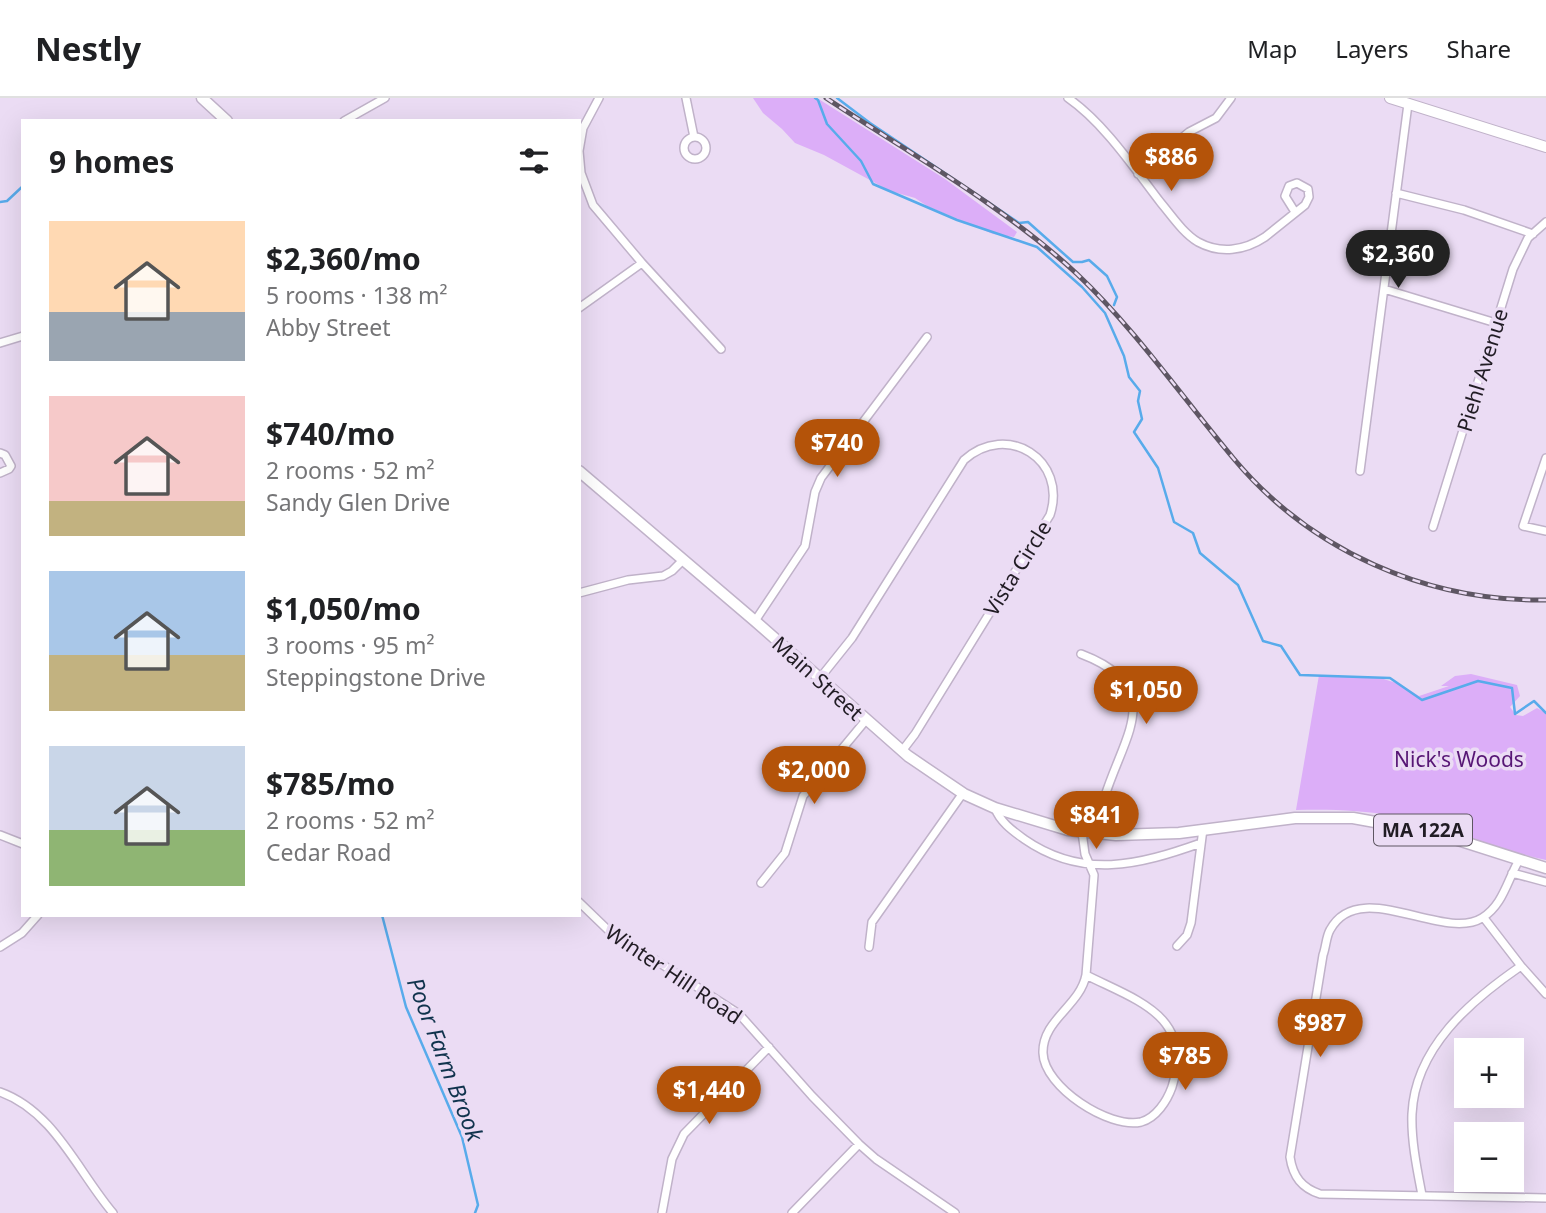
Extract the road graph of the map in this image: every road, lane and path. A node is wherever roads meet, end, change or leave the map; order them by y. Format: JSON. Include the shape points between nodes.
{"nodes":[{"id":1,"x":202,"y":98,"type":"edge"},
{"id":2,"x":385,"y":98,"type":"edge"},
{"id":3,"x":599,"y":98,"type":"edge"},
{"id":4,"x":686,"y":98,"type":"edge"},
{"id":5,"x":1068,"y":98,"type":"edge"},
{"id":6,"x":1231,"y":98,"type":"edge"},
{"id":7,"x":1390,"y":98,"type":"edge"},
{"id":8,"x":1422,"y":103,"type":"edge"},
{"id":9,"x":1408,"y":104,"type":"junction"},
{"id":10,"x":225,"y":119,"type":"edge"},
{"id":11,"x":348,"y":119,"type":"edge"},
{"id":12,"x":694,"y":137,"type":"dead end"},
{"id":13,"x":581,"y":140,"type":"edge"},
{"id":14,"x":1546,"y":147,"type":"edge"},
{"id":15,"x":581,"y":166,"type":"edge"},
{"id":16,"x":1138,"y":174,"type":"junction"},
{"id":17,"x":1396,"y":193,"type":"junction"},
{"id":18,"x":1295,"y":212,"type":"dead end"},
{"id":19,"x":1546,"y":222,"type":"edge"},
{"id":20,"x":1533,"y":234,"type":"junction"},
{"id":21,"x":642,"y":263,"type":"junction"},
{"id":22,"x":1384,"y":289,"type":"junction"},
{"id":23,"x":581,"y":307,"type":"edge"},
{"id":24,"x":1496,"y":323,"type":"junction"},
{"id":25,"x":21,"y":337,"type":"edge"},
{"id":26,"x":927,"y":337,"type":"dead end"},
{"id":27,"x":0,"y":342,"type":"edge"},
{"id":28,"x":721,"y":349,"type":"dead end"},
{"id":29,"x":0,"y":453,"type":"edge"},
{"id":30,"x":1546,"y":458,"type":"edge"},
{"id":31,"x":1360,"y":471,"type":"dead end"},
{"id":32,"x":0,"y":473,"type":"edge"},
{"id":33,"x":581,"y":473,"type":"edge"},
{"id":34,"x":1433,"y":527,"type":"dead end"},
{"id":35,"x":1546,"y":531,"type":"edge"},
{"id":36,"x":682,"y":561,"type":"junction"},
{"id":37,"x":581,"y":592,"type":"edge"},
{"id":38,"x":755,"y":621,"type":"junction"},
{"id":39,"x":1082,"y":654,"type":"dead end"},
{"id":40,"x":820,"y":678,"type":"junction"},
{"id":41,"x":866,"y":720,"type":"junction"},
{"id":42,"x":902,"y":751,"type":"junction"},
{"id":43,"x":962,"y":793,"type":"junction"},
{"id":44,"x":995,"y":808,"type":"junction"},
{"id":45,"x":1203,"y":829,"type":"junction"},
{"id":46,"x":1082,"y":832,"type":"junction"},
{"id":47,"x":1099,"y":833,"type":"junction"},
{"id":48,"x":0,"y":835,"type":"edge"},
{"id":49,"x":21,"y":843,"type":"edge"},
{"id":50,"x":1201,"y":843,"type":"junction"},
{"id":51,"x":1519,"y":860,"type":"junction"},
{"id":52,"x":1090,"y":864,"type":"junction"},
{"id":53,"x":1546,"y":867,"type":"edge"},
{"id":54,"x":1512,"y":873,"type":"junction"},
{"id":55,"x":1546,"y":882,"type":"edge"},
{"id":56,"x":761,"y":883,"type":"dead end"},
{"id":57,"x":581,"y":904,"type":"edge"},
{"id":58,"x":36,"y":917,"type":"edge"},
{"id":59,"x":1484,"y":918,"type":"junction"},
{"id":60,"x":1177,"y":946,"type":"dead end"},
{"id":61,"x":0,"y":947,"type":"edge"},
{"id":62,"x":869,"y":947,"type":"dead end"},
{"id":63,"x":1521,"y":966,"type":"junction"},
{"id":64,"x":1086,"y":975,"type":"junction"},
{"id":65,"x":1546,"y":994,"type":"edge"},
{"id":66,"x":769,"y":1047,"type":"junction"},
{"id":67,"x":0,"y":1092,"type":"edge"},
{"id":68,"x":859,"y":1144,"type":"junction"},
{"id":69,"x":1422,"y":1195,"type":"junction"},
{"id":70,"x":1546,"y":1198,"type":"edge"},
{"id":71,"x":113,"y":1213,"type":"edge"},
{"id":72,"x":662,"y":1213,"type":"edge"},
{"id":73,"x":792,"y":1213,"type":"edge"},
{"id":74,"x":955,"y":1213,"type":"edge"}],
"edges":[{"from":1,"to":10,"type":"main road"},
{"from":2,"to":11,"type":"street"},
{"from":3,"to":13,"type":"street"},
{"from":4,"to":12,"type":"street"},
{"from":5,"to":16,"type":"street"},
{"from":6,"to":16,"type":"street","via":[[1216,118],[1183,136]]},
{"from":7,"to":9,"type":"main road"},
{"from":8,"to":9,"type":"main road"},
{"from":8,"to":14,"type":"main road"},
{"from":9,"to":17,"type":"street"},
{"from":15,"to":21,"type":"street","via":[[593,205]]},
{"from":16,"to":18,"type":"street","via":[[1184,231],[1210,247],[1248,247]]},
{"from":17,"to":20,"type":"street"},
{"from":17,"to":22,"type":"street"},
{"from":19,"to":20,"type":"street","name":"Piehl Avenue"},
{"from":20,"to":24,"type":"street","name":"Piehl Avenue","via":[[1520,252]]},
{"from":21,"to":23,"type":"street"},
{"from":21,"to":28,"type":"street"},
{"from":22,"to":24,"type":"street"},
{"from":22,"to":31,"type":"street"},
{"from":24,"to":34,"type":"street","name":"Piehl Avenue"},
{"from":25,"to":27,"type":"street"},
{"from":26,"to":38,"type":"street","via":[[821,478],[805,546]]},
{"from":29,"to":32,"type":"street","via":[[11,466]]},
{"from":30,"to":35,"type":"street","via":[[1523,526]]},
{"from":33,"to":36,"type":"main road","name":"Main Street","number":"MA 122A"},
{"from":36,"to":37,"type":"street","via":[[663,576]]},
{"from":36,"to":38,"type":"main road","name":"Main Street","number":"MA 122A"},
{"from":38,"to":40,"type":"main road","name":"Main Street","number":"MA 122A"},
{"from":39,"to":47,"type":"street","via":[[1118,674],[1133,710],[1129,735],[1104,797]]},
{"from":40,"to":41,"type":"main road","name":"Main Street","number":"MA 122A"},
{"from":40,"to":42,"type":"street","name":"Vista Circle","via":[[852,638],[964,460],[979,449],[1000,444],[1018,447],[1037,458],[1052,484],[1051,515]]},
{"from":41,"to":42,"type":"main road","name":"Main Street","number":"MA 122A"},
{"from":41,"to":56,"type":"street","via":[[803,796],[785,853]]},
{"from":42,"to":43,"type":"main road","name":"Main Street","number":"MA 122A"},
{"from":43,"to":44,"type":"main road","name":"Main Street","number":"MA 122A"},
{"from":43,"to":62,"type":"street","via":[[872,922]]},
{"from":44,"to":46,"type":"main road","name":"Main Street","number":"MA 122A"},
{"from":44,"to":52,"type":"street","via":[[1004,822],[1029,842],[1057,856]]},
{"from":45,"to":47,"type":"main road","name":"Main Street","number":"MA 122A","via":[[1150,835]]},
{"from":45,"to":50,"type":"street"},
{"from":45,"to":51,"type":"main road","name":"Main Street","number":"MA 122A","via":[[1295,818],[1353,818],[1419,829]]},
{"from":46,"to":47,"type":"main road","name":"Main Street","number":"MA 122A"},
{"from":46,"to":52,"type":"street"},
{"from":48,"to":49,"type":"street"},
{"from":50,"to":52,"type":"street","via":[[1127,865]]},
{"from":50,"to":60,"type":"street","via":[[1191,923]]},
{"from":51,"to":53,"type":"main road","number":"MA 122A"},
{"from":51,"to":54,"type":"street"},
{"from":52,"to":64,"type":"street","via":[[1094,886]]},
{"from":54,"to":55,"type":"street"},
{"from":54,"to":59,"type":"street","via":[[1499,903]]},
{"from":57,"to":66,"type":"street","name":"Winter Hill Road","via":[[607,929],[739,1014]]},
{"from":58,"to":61,"type":"street"},
{"from":59,"to":63,"type":"street"},
{"from":59,"to":69,"type":"street","via":[[1458,923],[1379,909],[1354,910],[1330,930],[1323,956],[1291,1165],[1300,1183],[1320,1194]]},
{"from":63,"to":65,"type":"street"},
{"from":63,"to":69,"type":"street","via":[[1468,1006],[1421,1073],[1412,1126]]},
{"from":64,"to":64,"type":"street","via":[[1080,993],[1045,1038],[1046,1068],[1064,1089],[1096,1111],[1123,1122],[1145,1121],[1161,1108],[1173,1084],[1174,1035],[1152,1011]]},
{"from":66,"to":68,"type":"street","name":"Winter Hill Road"},
{"from":66,"to":72,"type":"street","via":[[684,1134],[672,1159]]},
{"from":67,"to":71,"type":"street","via":[[44,1120]]},
{"from":68,"to":73,"type":"street"},
{"from":68,"to":74,"type":"street","name":"Winter Hill Road"},
{"from":69,"to":70,"type":"street"}]}
